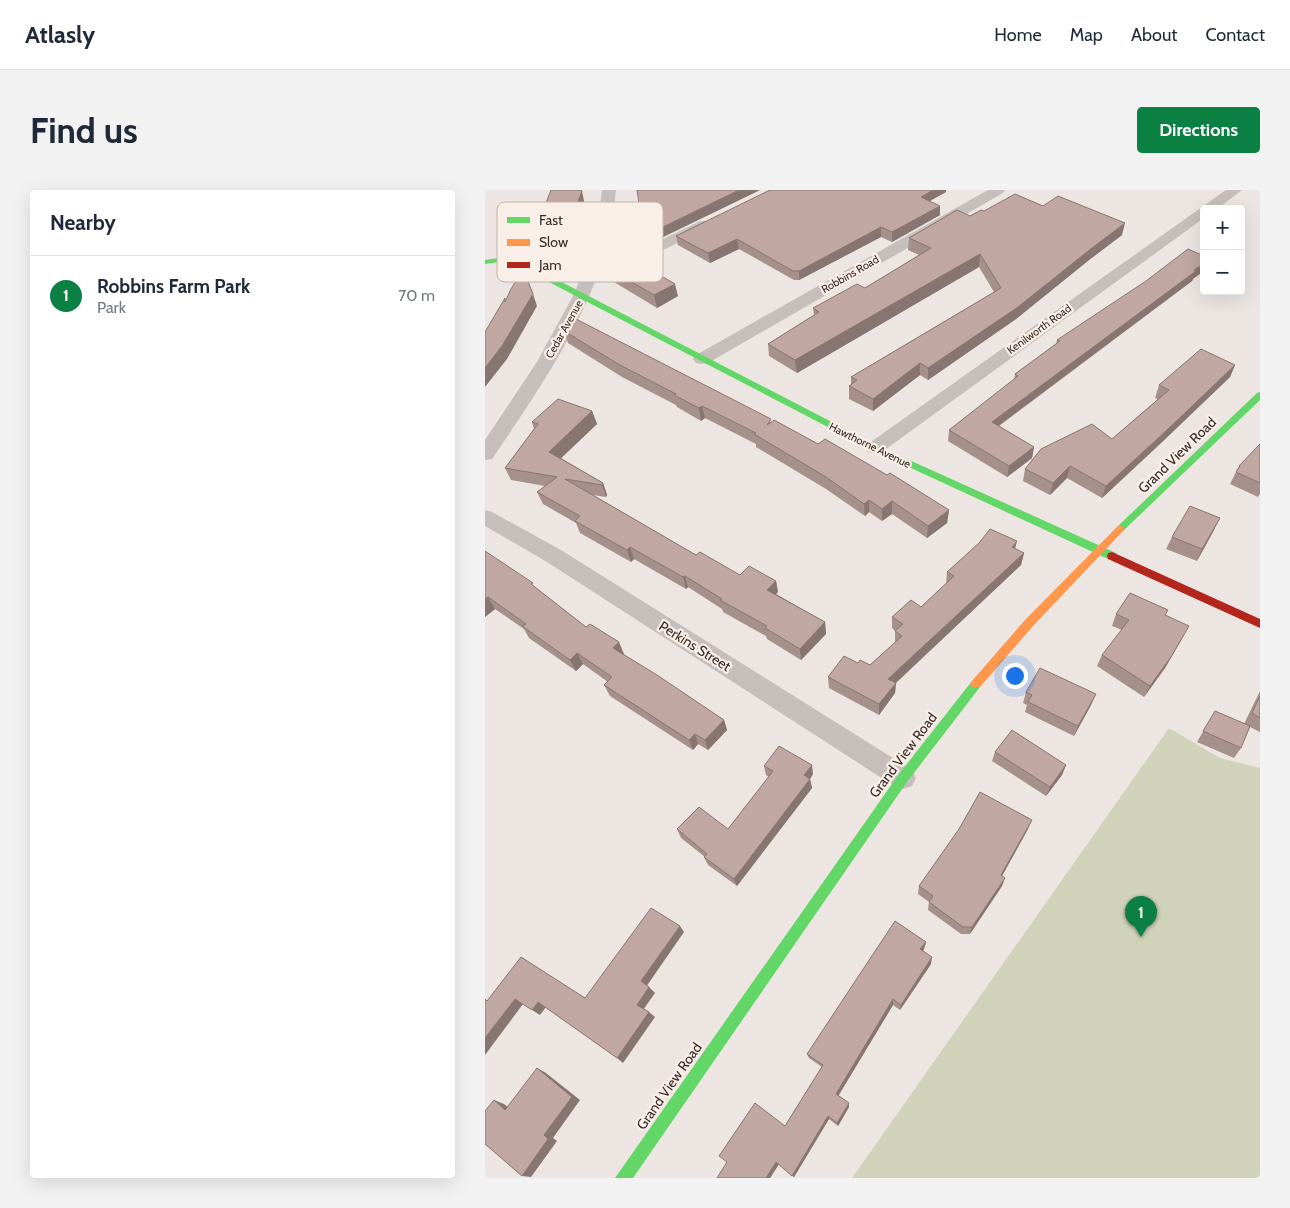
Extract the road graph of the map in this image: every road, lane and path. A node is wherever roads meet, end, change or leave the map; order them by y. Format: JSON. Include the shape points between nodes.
{"nodes":[{"id":1,"x":998,"y":190,"type":"edge"},
{"id":2,"x":1235,"y":190,"type":"edge"},
{"id":3,"x":1213,"y":205,"type":"edge"},
{"id":4,"x":1200,"y":214,"type":"edge"},
{"id":5,"x":722,"y":216,"type":"edge"},
{"id":6,"x":663,"y":247,"type":"edge"},
{"id":7,"x":569,"y":282,"type":"edge"},
{"id":8,"x":588,"y":282,"type":"edge"},
{"id":9,"x":597,"y":282,"type":"edge"},
{"id":10,"x":586,"y":288,"type":"junction"},
{"id":11,"x":702,"y":358,"type":"junction"},
{"id":12,"x":1260,"y":395,"type":"edge"},
{"id":13,"x":875,"y":448,"type":"junction"},
{"id":14,"x":485,"y":454,"type":"edge"},
{"id":15,"x":485,"y":517,"type":"edge"},
{"id":16,"x":1099,"y":550,"type":"junction"},
{"id":17,"x":1260,"y":624,"type":"edge"},
{"id":18,"x":903,"y":778,"type":"junction"},
{"id":19,"x":623,"y":1178,"type":"edge"}],
"edges":[{"from":1,"to":11,"type":"street","name":"Robbins Road"},
{"from":2,"to":3,"type":"street"},
{"from":4,"to":13,"type":"street","name":"Kenilworth Road"},
{"from":5,"to":6,"type":"street"},
{"from":7,"to":10,"type":"street","name":"Hawthorne Avenue"},
{"from":8,"to":10,"type":"street","name":"Cedar Avenue"},
{"from":9,"to":10,"type":"street"},
{"from":10,"to":11,"type":"street","name":"Hawthorne Avenue"},
{"from":10,"to":14,"type":"street","name":"Cedar Avenue","via":[[542,367]]},
{"from":11,"to":13,"type":"street","name":"Hawthorne Avenue"},
{"from":12,"to":16,"type":"street","name":"Grand View Road"},
{"from":13,"to":16,"type":"street","name":"Hawthorne Avenue"},
{"from":15,"to":18,"type":"street","name":"Perkins Street","via":[[554,556]]},
{"from":16,"to":17,"type":"street","name":"Hawthorne Avenue"},
{"from":16,"to":18,"type":"street","name":"Grand View Road","via":[[988,669]]},
{"from":18,"to":19,"type":"street","name":"Grand View Road"}]}
